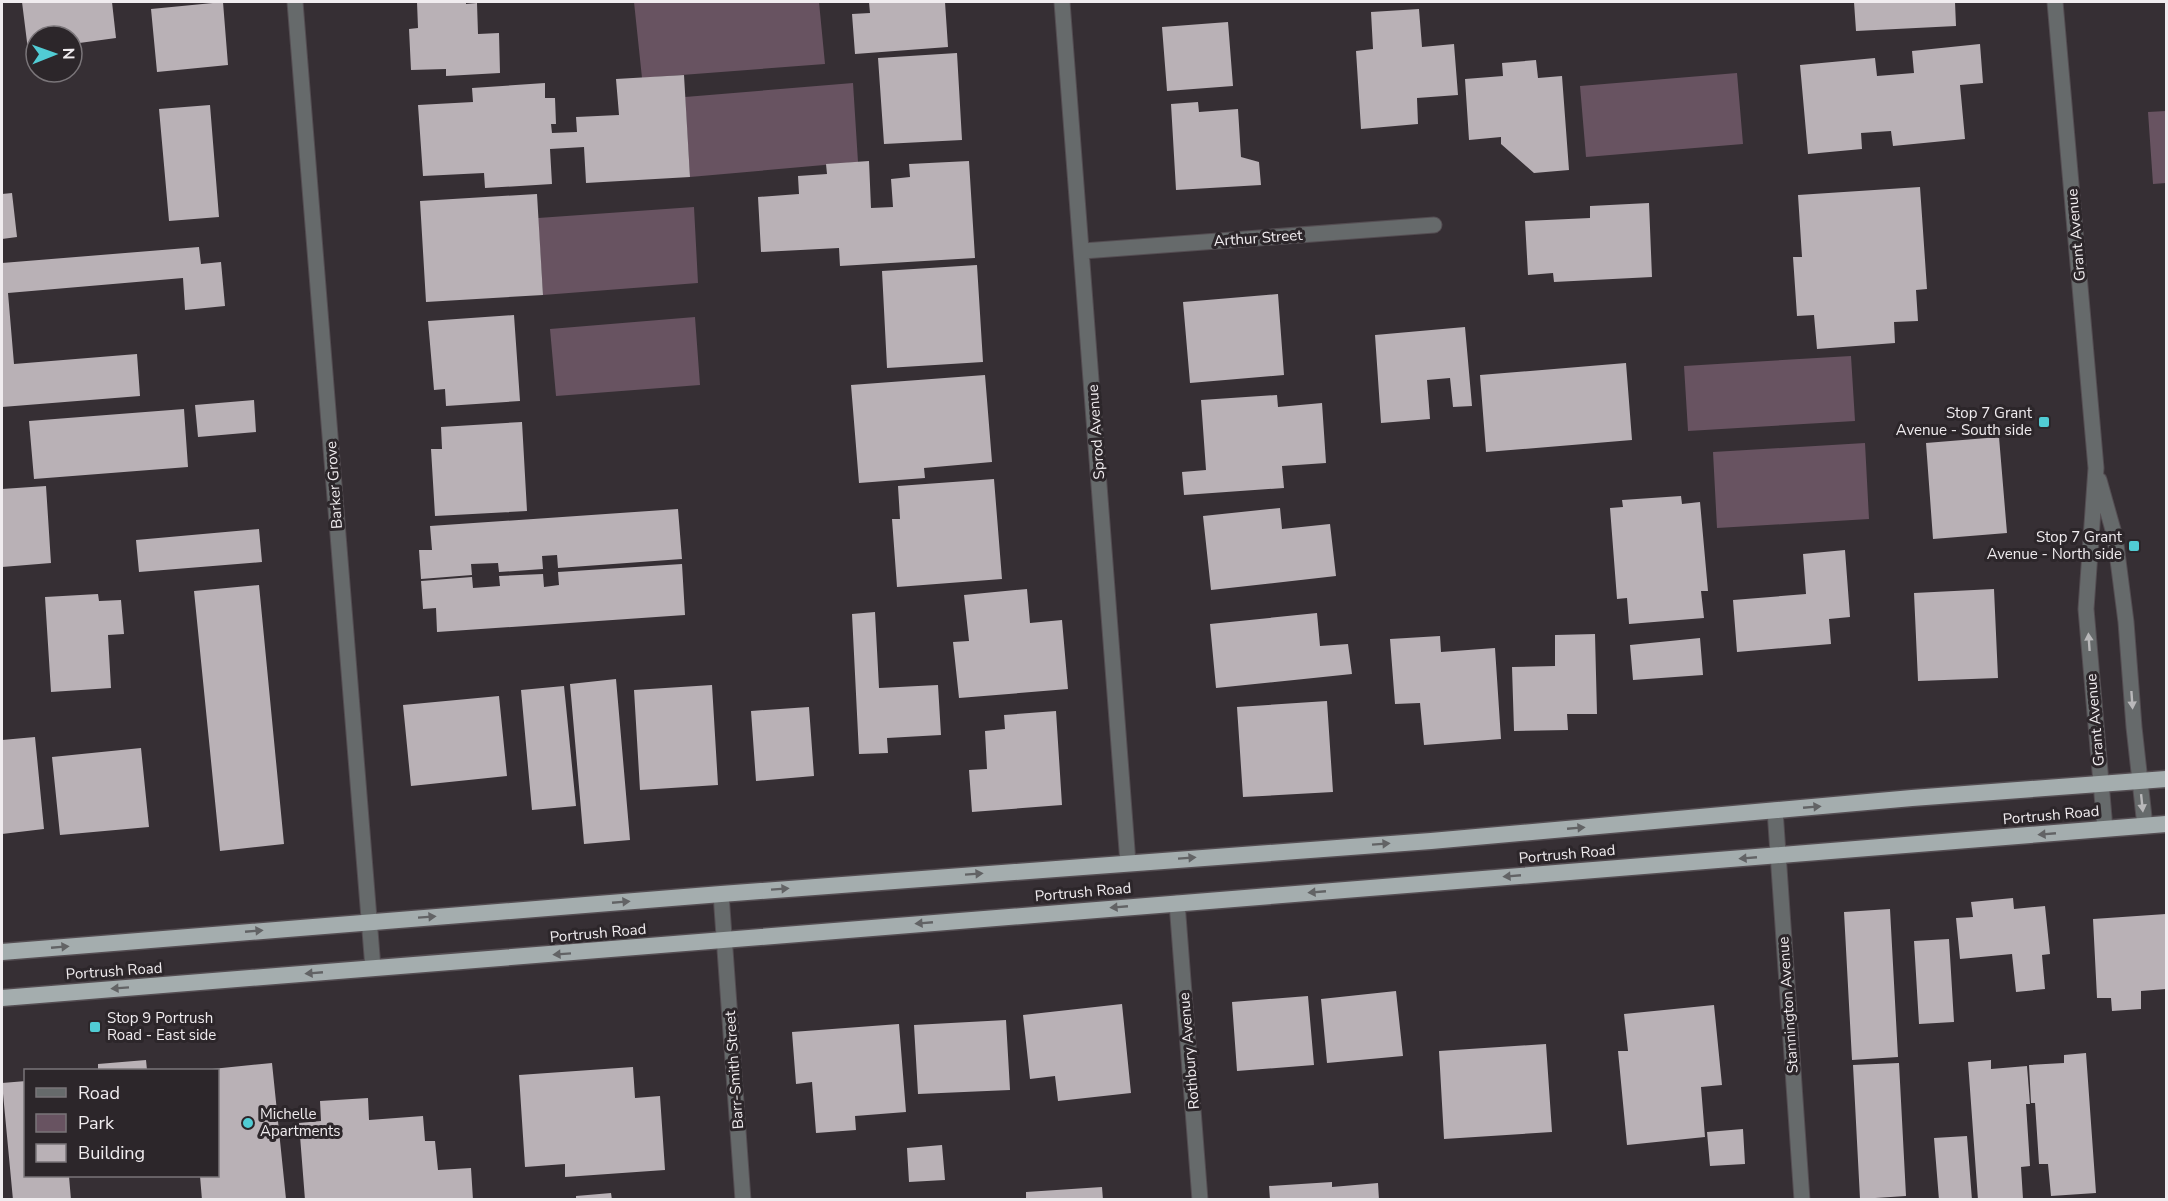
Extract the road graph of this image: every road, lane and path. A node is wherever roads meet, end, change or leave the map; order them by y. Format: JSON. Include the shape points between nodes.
{"nodes":[{"id":1,"x":295,"y":2,"type":"edge"},
{"id":2,"x":1062,"y":2,"type":"edge"},
{"id":3,"x":2055,"y":2,"type":"edge"},
{"id":4,"x":1434,"y":225,"type":"dead end"},
{"id":5,"x":1083,"y":251,"type":"junction"},
{"id":6,"x":2096,"y":468,"type":"junction"},
{"id":7,"x":2166,"y":778,"type":"edge"},
{"id":8,"x":2140,"y":781,"type":"junction"},
{"id":9,"x":2100,"y":784,"type":"junction"},
{"id":10,"x":1774,"y":810,"type":"junction"},
{"id":11,"x":2166,"y":824,"type":"edge"},
{"id":12,"x":2145,"y":826,"type":"junction"},
{"id":13,"x":2105,"y":829,"type":"junction"},
{"id":14,"x":1778,"y":855,"type":"junction"},
{"id":15,"x":1128,"y":863,"type":"junction"},
{"id":16,"x":721,"y":894,"type":"junction"},
{"id":17,"x":1177,"y":903,"type":"junction"},
{"id":18,"x":368,"y":922,"type":"junction"},
{"id":19,"x":725,"y":940,"type":"junction"},
{"id":20,"x":2,"y":952,"type":"edge"},
{"id":21,"x":373,"y":968,"type":"junction"},
{"id":22,"x":2,"y":998,"type":"edge"},
{"id":23,"x":743,"y":1200,"type":"edge"},
{"id":24,"x":1200,"y":1200,"type":"edge"},
{"id":25,"x":1802,"y":1200,"type":"edge"}],
"edges":[{"from":1,"to":18,"type":"street","name":"Barker Grove"},
{"from":2,"to":5,"type":"street","name":"Sprod Avenue"},
{"from":3,"to":6,"type":"street","name":"Grant Avenue"},
{"from":4,"to":5,"type":"street","name":"Arthur Street"},
{"from":5,"to":15,"type":"street","name":"Sprod Avenue"},
{"from":6,"to":8,"type":"street","name":"Grant Avenue","one_way":true,"via":[[2115,537]]},
{"from":9,"to":6,"type":"street","name":"Grant Avenue","one_way":true,"via":[[2086,609]]},
{"from":7,"to":8,"type":"highway","name":"Portrush Road"},
{"from":8,"to":9,"type":"highway","name":"Portrush Road"},
{"from":8,"to":12,"type":"street","name":"Grant Avenue","one_way":true},
{"from":10,"to":9,"type":"highway","name":"Portrush Road","one_way":true},
{"from":9,"to":13,"type":"street","name":"Grant Avenue"},
{"from":10,"to":14,"type":"street","name":"Stannington Avenue"},
{"from":15,"to":10,"type":"highway","name":"Portrush Road","one_way":true},
{"from":11,"to":12,"type":"highway","name":"Portrush Road"},
{"from":12,"to":13,"type":"highway","name":"Portrush Road"},
{"from":13,"to":14,"type":"highway","name":"Portrush Road","one_way":true},
{"from":14,"to":17,"type":"highway","name":"Portrush Road","one_way":true},
{"from":14,"to":25,"type":"street","name":"Stannington Avenue"},
{"from":16,"to":15,"type":"highway","name":"Portrush Road","one_way":true},
{"from":18,"to":16,"type":"highway","name":"Portrush Road","one_way":true},
{"from":16,"to":19,"type":"street","name":"Barr-Smith Street"},
{"from":17,"to":19,"type":"highway","name":"Portrush Road","one_way":true},
{"from":17,"to":24,"type":"street","name":"Rothbury Avenue"},
{"from":20,"to":18,"type":"highway","name":"Portrush Road","one_way":true},
{"from":18,"to":21,"type":"street","name":"Barker Grove"},
{"from":19,"to":21,"type":"highway","name":"Portrush Road","one_way":true},
{"from":19,"to":23,"type":"street","name":"Barr-Smith Street"},
{"from":21,"to":22,"type":"highway","name":"Portrush Road","one_way":true}]}
